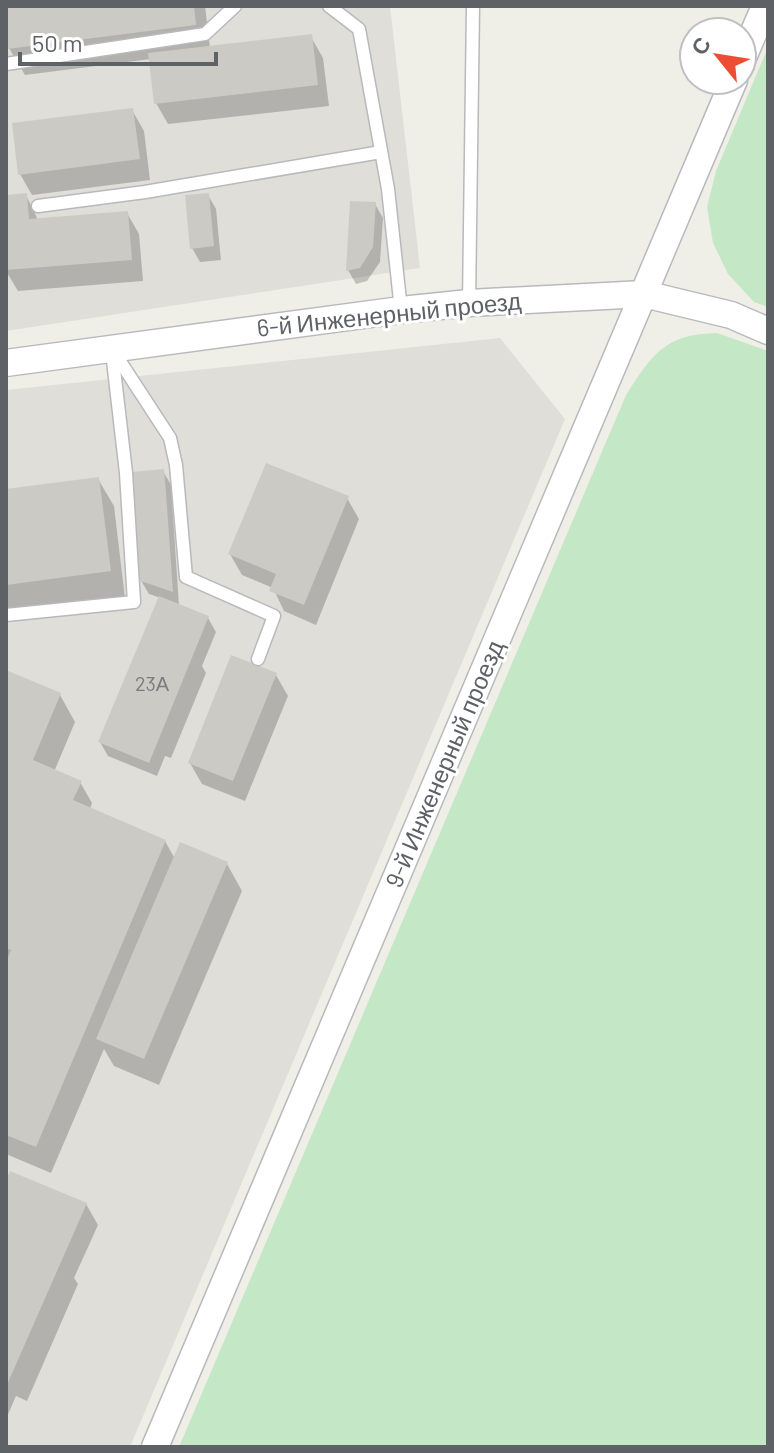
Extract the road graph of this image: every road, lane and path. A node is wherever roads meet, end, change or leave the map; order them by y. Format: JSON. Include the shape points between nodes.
{"nodes":[{"id":1,"x":235,"y":6,"type":"edge"},
{"id":2,"x":329,"y":6,"type":"edge"},
{"id":3,"x":473,"y":6,"type":"edge"},
{"id":4,"x":6,"y":64,"type":"edge"},
{"id":5,"x":727,"y":96,"type":"edge"},
{"id":6,"x":381,"y":152,"type":"junction"},
{"id":7,"x":38,"y":206,"type":"dead end"},
{"id":8,"x":644,"y":294,"type":"junction"},
{"id":9,"x":469,"y":303,"type":"junction"},
{"id":10,"x":401,"y":310,"type":"junction"},
{"id":11,"x":768,"y":331,"type":"edge"},
{"id":12,"x":112,"y":349,"type":"junction"},
{"id":13,"x":6,"y":363,"type":"edge"},
{"id":14,"x":6,"y":615,"type":"edge"},
{"id":15,"x":258,"y":659,"type":"dead end"},
{"id":16,"x":155,"y":1447,"type":"edge"}],
"edges":[{"from":1,"to":4,"type":"lane","via":[[205,34]]},
{"from":2,"to":6,"type":"lane","via":[[359,29]]},
{"from":3,"to":9,"type":"lane"},
{"from":5,"to":8,"type":"street","name":"9-й Инженерный проезд"},
{"from":6,"to":7,"type":"lane"},
{"from":6,"to":10,"type":"lane"},
{"from":8,"to":9,"type":"street","name":"6-й Инженерный проезд"},
{"from":8,"to":11,"type":"street","name":"6-й Инженерный проезд","via":[[731,315]]},
{"from":8,"to":16,"type":"street","name":"9-й Инженерный проезд"},
{"from":9,"to":10,"type":"street","name":"6-й Инженерный проезд"},
{"from":10,"to":12,"type":"street","name":"6-й Инженерный проезд"},
{"from":12,"to":13,"type":"street","name":"6-й Инженерный проезд"},
{"from":12,"to":14,"type":"lane","via":[[134,602]]},
{"from":12,"to":15,"type":"lane","via":[[170,438],[186,577],[274,616]]}]}
